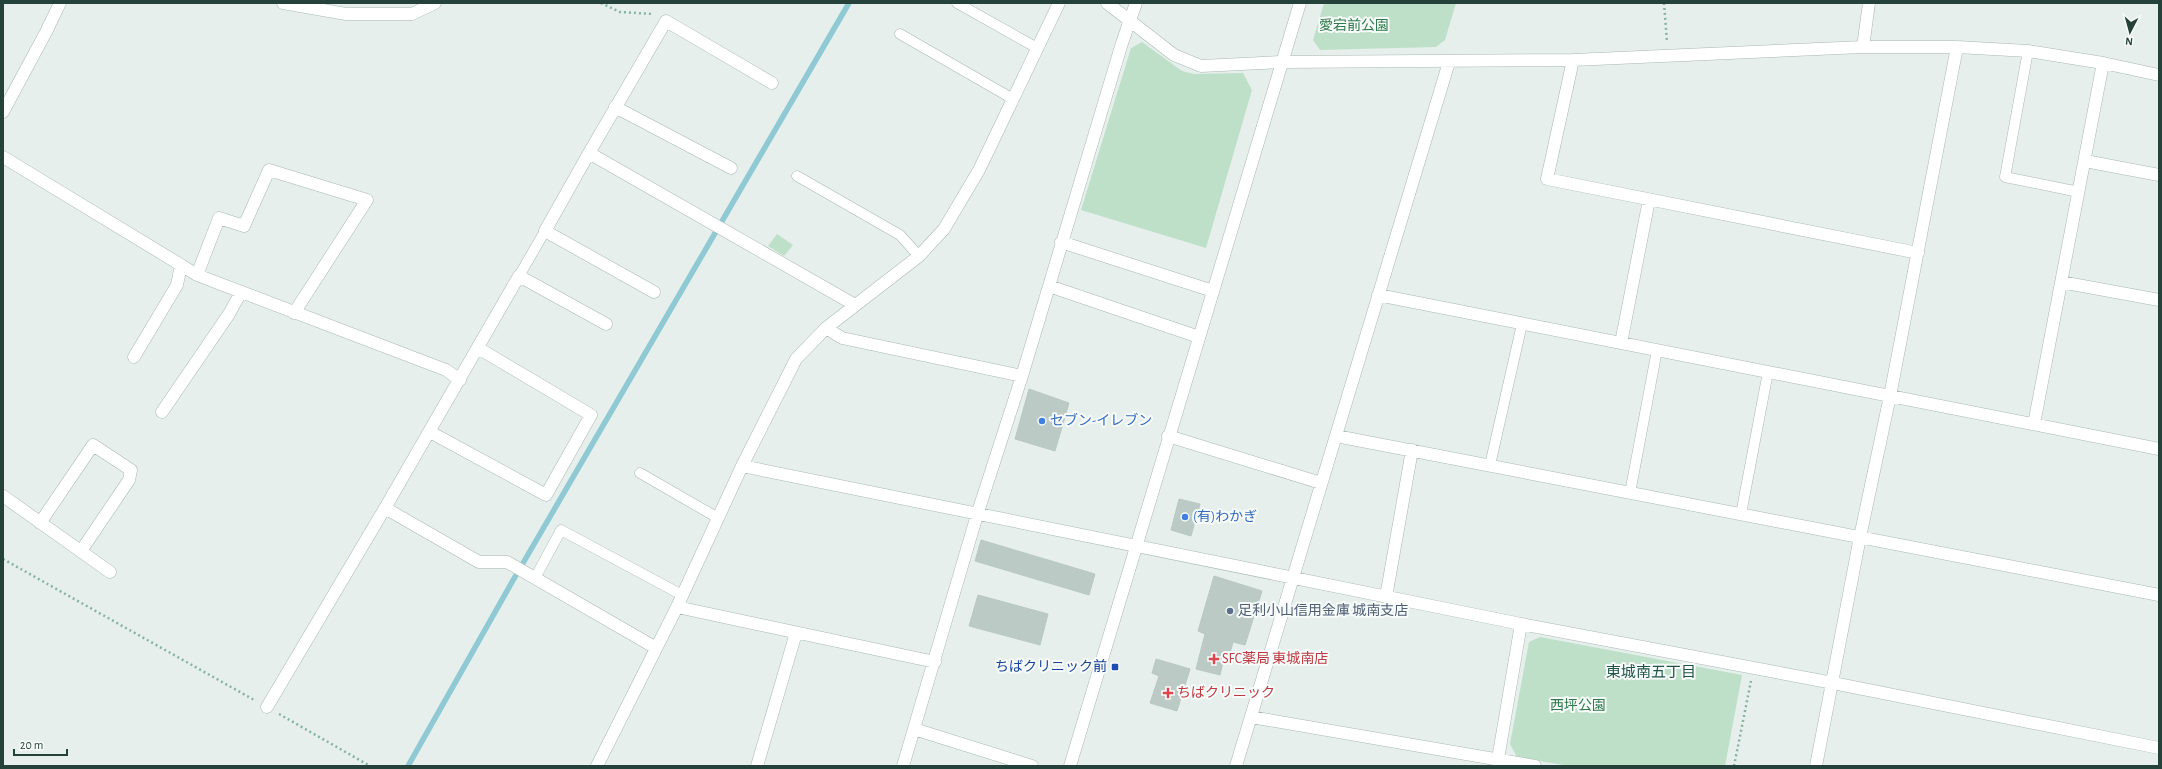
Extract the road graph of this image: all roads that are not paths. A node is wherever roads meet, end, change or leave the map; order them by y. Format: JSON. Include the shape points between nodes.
{"nodes":[{"id":1,"x":60,"y":3,"type":"edge"},
{"id":2,"x":283,"y":3,"type":"edge"},
{"id":3,"x":435,"y":3,"type":"edge"},
{"id":4,"x":957,"y":3,"type":"edge"},
{"id":5,"x":1059,"y":3,"type":"edge"},
{"id":6,"x":1107,"y":3,"type":"edge"},
{"id":7,"x":1136,"y":3,"type":"edge"},
{"id":8,"x":1300,"y":3,"type":"edge"},
{"id":9,"x":1869,"y":3,"type":"edge"},
{"id":10,"x":1129,"y":21,"type":"junction"},
{"id":11,"x":900,"y":34,"type":"dead end"},
{"id":12,"x":1863,"y":47,"type":"junction"},
{"id":13,"x":1957,"y":47,"type":"junction"},
{"id":14,"x":1037,"y":48,"type":"junction"},
{"id":15,"x":2028,"y":51,"type":"junction"},
{"id":16,"x":1573,"y":60,"type":"junction"},
{"id":17,"x":1282,"y":62,"type":"junction"},
{"id":18,"x":1449,"y":62,"type":"junction"},
{"id":19,"x":2103,"y":63,"type":"junction"},
{"id":20,"x":2159,"y":75,"type":"edge"},
{"id":21,"x":772,"y":83,"type":"dead end"},
{"id":22,"x":1014,"y":99,"type":"junction"},
{"id":23,"x":615,"y":107,"type":"junction"},
{"id":24,"x":3,"y":112,"type":"edge"},
{"id":25,"x":589,"y":153,"type":"junction"},
{"id":26,"x":3,"y":156,"type":"edge"},
{"id":27,"x":2085,"y":160,"type":"junction"},
{"id":28,"x":731,"y":168,"type":"dead end"},
{"id":29,"x":797,"y":176,"type":"dead end"},
{"id":30,"x":2159,"y":176,"type":"edge"},
{"id":31,"x":2078,"y":192,"type":"junction"},
{"id":32,"x":1649,"y":200,"type":"junction"},
{"id":33,"x":545,"y":230,"type":"junction"},
{"id":34,"x":1062,"y":242,"type":"junction"},
{"id":35,"x":1918,"y":253,"type":"junction"},
{"id":36,"x":919,"y":256,"type":"junction"},
{"id":37,"x":181,"y":265,"type":"junction"},
{"id":38,"x":197,"y":275,"type":"junction"},
{"id":39,"x":519,"y":276,"type":"junction"},
{"id":40,"x":2061,"y":282,"type":"junction"},
{"id":41,"x":1049,"y":286,"type":"junction"},
{"id":42,"x":1213,"y":291,"type":"junction"},
{"id":43,"x":240,"y":292,"type":"junction"},
{"id":44,"x":654,"y":292,"type":"dead end"},
{"id":45,"x":1378,"y":295,"type":"junction"},
{"id":46,"x":2159,"y":300,"type":"edge"},
{"id":47,"x":855,"y":305,"type":"junction"},
{"id":48,"x":294,"y":313,"type":"junction"},
{"id":49,"x":606,"y":324,"type":"dead end"},
{"id":50,"x":1522,"y":324,"type":"junction"},
{"id":51,"x":826,"y":328,"type":"junction"},
{"id":52,"x":1199,"y":337,"type":"junction"},
{"id":53,"x":1621,"y":343,"type":"junction"},
{"id":54,"x":478,"y":348,"type":"junction"},
{"id":55,"x":1657,"y":350,"type":"junction"},
{"id":56,"x":134,"y":357,"type":"dead end"},
{"id":57,"x":1768,"y":372,"type":"junction"},
{"id":58,"x":1022,"y":376,"type":"junction"},
{"id":59,"x":460,"y":380,"type":"junction"},
{"id":60,"x":1890,"y":396,"type":"junction"},
{"id":61,"x":162,"y":412,"type":"dead end"},
{"id":62,"x":2034,"y":424,"type":"junction"},
{"id":63,"x":430,"y":432,"type":"junction"},
{"id":64,"x":1168,"y":436,"type":"junction"},
{"id":65,"x":1336,"y":436,"type":"junction"},
{"id":66,"x":2159,"y":449,"type":"edge"},
{"id":67,"x":1412,"y":450,"type":"junction"},
{"id":68,"x":1490,"y":465,"type":"junction"},
{"id":69,"x":742,"y":466,"type":"junction"},
{"id":70,"x":640,"y":473,"type":"dead end"},
{"id":71,"x":1321,"y":483,"type":"junction"},
{"id":72,"x":1630,"y":493,"type":"junction"},
{"id":73,"x":3,"y":496,"type":"edge"},
{"id":74,"x":385,"y":508,"type":"junction"},
{"id":75,"x":1741,"y":514,"type":"junction"},
{"id":76,"x":977,"y":515,"type":"junction"},
{"id":77,"x":718,"y":518,"type":"junction"},
{"id":78,"x":40,"y":522,"type":"junction"},
{"id":79,"x":1860,"y":537,"type":"junction"},
{"id":80,"x":1135,"y":547,"type":"junction"},
{"id":81,"x":81,"y":552,"type":"junction"},
{"id":82,"x":110,"y":572,"type":"dead end"},
{"id":83,"x":535,"y":578,"type":"junction"},
{"id":84,"x":1291,"y":578,"type":"junction"},
{"id":85,"x":682,"y":595,"type":"junction"},
{"id":86,"x":2159,"y":595,"type":"edge"},
{"id":87,"x":1386,"y":597,"type":"junction"},
{"id":88,"x":677,"y":607,"type":"junction"},
{"id":89,"x":1521,"y":624,"type":"junction"},
{"id":90,"x":796,"y":633,"type":"junction"},
{"id":91,"x":656,"y":648,"type":"junction"},
{"id":92,"x":935,"y":662,"type":"junction"},
{"id":93,"x":1833,"y":682,"type":"junction"},
{"id":94,"x":267,"y":707,"type":"road end"},
{"id":95,"x":1250,"y":718,"type":"junction"},
{"id":96,"x":914,"y":729,"type":"junction"},
{"id":97,"x":2159,"y":748,"type":"edge"},
{"id":98,"x":1498,"y":759,"type":"junction"},
{"id":99,"x":597,"y":766,"type":"edge"},
{"id":100,"x":757,"y":766,"type":"edge"},
{"id":101,"x":903,"y":766,"type":"edge"},
{"id":102,"x":1032,"y":766,"type":"edge"},
{"id":103,"x":1070,"y":766,"type":"edge"},
{"id":104,"x":1236,"y":766,"type":"edge"},
{"id":105,"x":1535,"y":766,"type":"edge"},
{"id":106,"x":1816,"y":766,"type":"edge"}],
"edges":[{"from":1,"to":24,"type":"street"},
{"from":2,"to":3,"type":"street","via":[[346,14],[412,14]]},
{"from":4,"to":14,"type":"lane"},
{"from":5,"to":14,"type":"street"},
{"from":6,"to":10,"type":"street"},
{"from":7,"to":10,"type":"street"},
{"from":8,"to":17,"type":"street"},
{"from":9,"to":12,"type":"street"},
{"from":10,"to":17,"type":"street","via":[[1174,54],[1201,66]]},
{"from":10,"to":34,"type":"street"},
{"from":11,"to":22,"type":"lane"},
{"from":12,"to":13,"type":"street"},
{"from":12,"to":16,"type":"street"},
{"from":13,"to":15,"type":"street"},
{"from":13,"to":35,"type":"street"},
{"from":14,"to":22,"type":"street"},
{"from":15,"to":19,"type":"street"},
{"from":15,"to":31,"type":"lane","via":[[2005,177]]},
{"from":16,"to":18,"type":"street"},
{"from":16,"to":32,"type":"street","via":[[1547,179]]},
{"from":17,"to":18,"type":"street"},
{"from":17,"to":42,"type":"street"},
{"from":18,"to":45,"type":"street"},
{"from":19,"to":20,"type":"street"},
{"from":19,"to":27,"type":"street"},
{"from":21,"to":23,"type":"street","via":[[666,21]]},
{"from":22,"to":36,"type":"street","via":[[979,170],[944,229]]},
{"from":23,"to":25,"type":"street"},
{"from":23,"to":28,"type":"street"},
{"from":25,"to":33,"type":"street"},
{"from":25,"to":47,"type":"street"},
{"from":26,"to":37,"type":"street"},
{"from":27,"to":30,"type":"street"},
{"from":27,"to":31,"type":"street"},
{"from":29,"to":36,"type":"lane","via":[[900,235]]},
{"from":31,"to":40,"type":"street"},
{"from":32,"to":35,"type":"street"},
{"from":32,"to":53,"type":"street"},
{"from":33,"to":39,"type":"lane"},
{"from":33,"to":44,"type":"street"},
{"from":34,"to":41,"type":"street"},
{"from":34,"to":42,"type":"street"},
{"from":35,"to":60,"type":"street"},
{"from":36,"to":47,"type":"street"},
{"from":37,"to":38,"type":"street"},
{"from":37,"to":56,"type":"street","via":[[177,285]]},
{"from":38,"to":43,"type":"street"},
{"from":38,"to":48,"type":"street","via":[[219,218],[244,226],[269,170],[366,200]]},
{"from":39,"to":49,"type":"street"},
{"from":39,"to":54,"type":"street"},
{"from":40,"to":46,"type":"street"},
{"from":40,"to":62,"type":"street"},
{"from":41,"to":52,"type":"street"},
{"from":41,"to":58,"type":"street"},
{"from":42,"to":52,"type":"street"},
{"from":43,"to":48,"type":"street"},
{"from":43,"to":61,"type":"street","via":[[229,314]]},
{"from":45,"to":50,"type":"street"},
{"from":45,"to":65,"type":"street"},
{"from":47,"to":51,"type":"street"},
{"from":48,"to":59,"type":"street","via":[[446,370]]},
{"from":50,"to":53,"type":"street"},
{"from":50,"to":68,"type":"lane"},
{"from":51,"to":58,"type":"street","via":[[842,338]]},
{"from":51,"to":69,"type":"street","via":[[796,359]]},
{"from":52,"to":64,"type":"street"},
{"from":53,"to":55,"type":"street"},
{"from":54,"to":59,"type":"street"},
{"from":54,"to":63,"type":"street","via":[[590,415],[546,495]]},
{"from":55,"to":57,"type":"street"},
{"from":55,"to":72,"type":"lane"},
{"from":57,"to":60,"type":"street"},
{"from":57,"to":75,"type":"lane"},
{"from":58,"to":76,"type":"street"},
{"from":59,"to":63,"type":"street"},
{"from":60,"to":62,"type":"street"},
{"from":60,"to":79,"type":"street"},
{"from":62,"to":66,"type":"street"},
{"from":63,"to":74,"type":"street"},
{"from":64,"to":71,"type":"street"},
{"from":64,"to":80,"type":"street"},
{"from":65,"to":67,"type":"street"},
{"from":65,"to":71,"type":"street"},
{"from":67,"to":68,"type":"street"},
{"from":67,"to":87,"type":"street"},
{"from":68,"to":72,"type":"street"},
{"from":69,"to":76,"type":"street"},
{"from":69,"to":77,"type":"street"},
{"from":70,"to":77,"type":"lane"},
{"from":71,"to":84,"type":"street"},
{"from":72,"to":75,"type":"street"},
{"from":73,"to":78,"type":"street"},
{"from":74,"to":83,"type":"street","via":[[479,562],[507,562]]},
{"from":74,"to":94,"type":"street"},
{"from":75,"to":79,"type":"street"},
{"from":76,"to":80,"type":"street"},
{"from":76,"to":92,"type":"street"},
{"from":77,"to":85,"type":"street"},
{"from":78,"to":81,"type":"street"},
{"from":78,"to":81,"type":"street","via":[[93,445],[131,470],[129,480]]},
{"from":79,"to":86,"type":"street"},
{"from":79,"to":93,"type":"street"},
{"from":80,"to":84,"type":"street"},
{"from":80,"to":103,"type":"street"},
{"from":81,"to":82,"type":"street"},
{"from":83,"to":85,"type":"lane","via":[[561,530]]},
{"from":83,"to":91,"type":"street"},
{"from":84,"to":87,"type":"street"},
{"from":84,"to":95,"type":"street"},
{"from":85,"to":88,"type":"street"},
{"from":87,"to":89,"type":"street"},
{"from":88,"to":90,"type":"street"},
{"from":88,"to":91,"type":"street"},
{"from":89,"to":93,"type":"street"},
{"from":89,"to":98,"type":"street"},
{"from":90,"to":92,"type":"street"},
{"from":90,"to":100,"type":"street"},
{"from":91,"to":99,"type":"street"},
{"from":92,"to":96,"type":"street"},
{"from":93,"to":97,"type":"street"},
{"from":93,"to":106,"type":"street"},
{"from":95,"to":98,"type":"street"},
{"from":95,"to":104,"type":"street"},
{"from":96,"to":101,"type":"street"},
{"from":96,"to":102,"type":"street"},
{"from":98,"to":105,"type":"street"}]}
